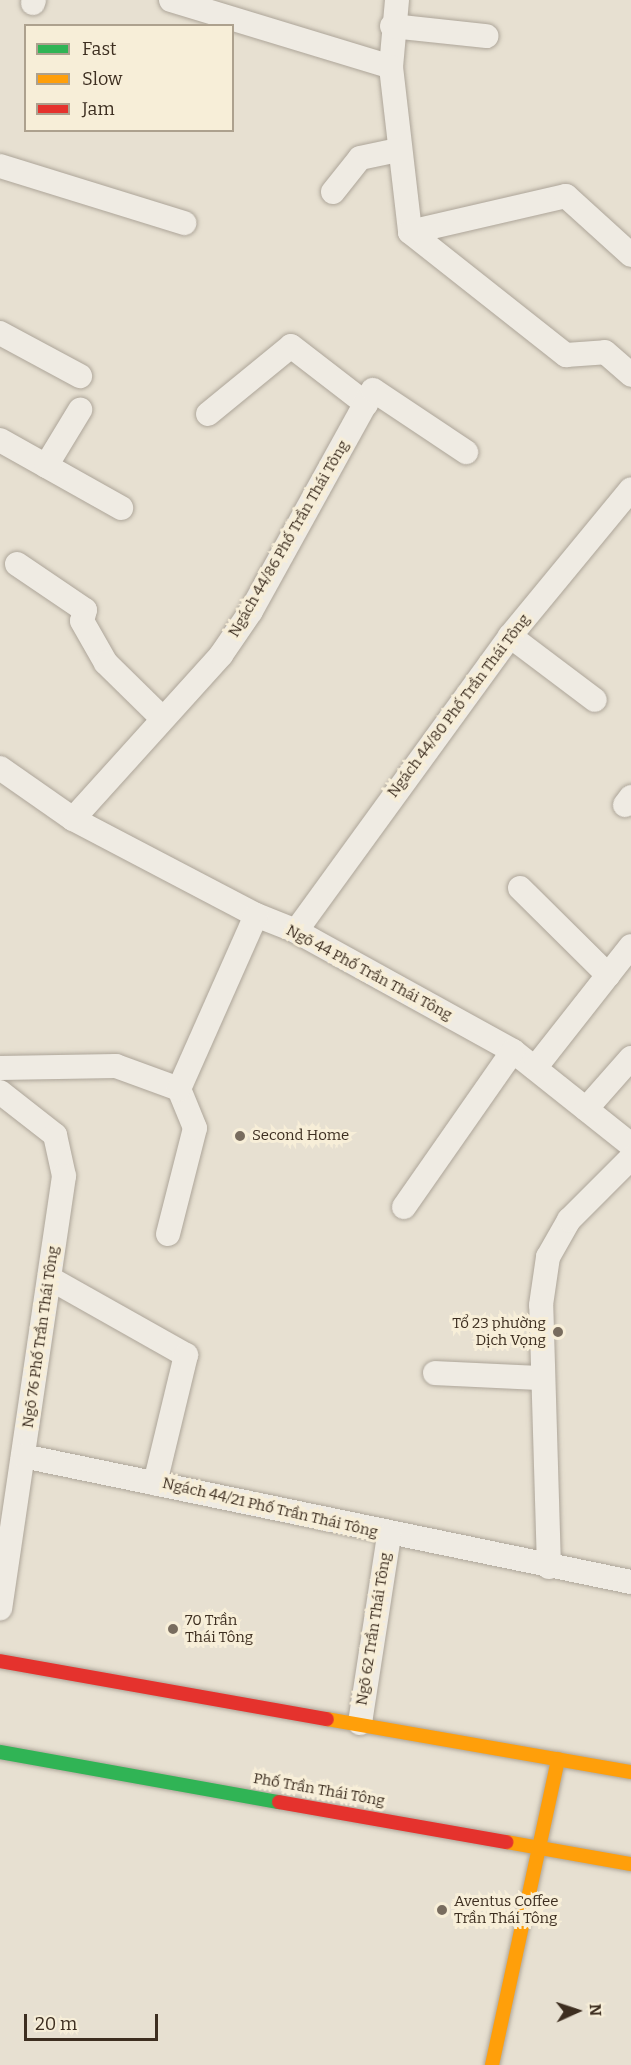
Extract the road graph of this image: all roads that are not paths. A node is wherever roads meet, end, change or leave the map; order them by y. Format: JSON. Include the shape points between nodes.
{"nodes":[{"id":1,"x":171,"y":0,"type":"edge"},
{"id":2,"x":397,"y":0,"type":"edge"},
{"id":3,"x":218,"y":21,"type":"edge"},
{"id":4,"x":234,"y":25,"type":"edge"},
{"id":5,"x":392,"y":26,"type":"junction"},
{"id":6,"x":486,"y":36,"type":"dead end"},
{"id":7,"x":392,"y":67,"type":"junction"},
{"id":8,"x":399,"y":150,"type":"junction"},
{"id":9,"x":0,"y":166,"type":"edge"},
{"id":10,"x":333,"y":192,"type":"dead end"},
{"id":11,"x":184,"y":223,"type":"dead end"},
{"id":12,"x":410,"y":232,"type":"junction"},
{"id":13,"x":631,"y":255,"type":"edge"},
{"id":14,"x":0,"y":333,"type":"edge"},
{"id":15,"x":631,"y":375,"type":"edge"},
{"id":16,"x":80,"y":376,"type":"dead end"},
{"id":17,"x":366,"y":404,"type":"junction"},
{"id":18,"x":80,"y":410,"type":"dead end"},
{"id":19,"x":208,"y":414,"type":"dead end"},
{"id":20,"x":0,"y":440,"type":"edge"},
{"id":21,"x":466,"y":452,"type":"dead end"},
{"id":22,"x":46,"y":466,"type":"junction"},
{"id":23,"x":631,"y":489,"type":"edge"},
{"id":24,"x":121,"y":508,"type":"dead end"},
{"id":25,"x":17,"y":564,"type":"dead end"},
{"id":26,"x":510,"y":636,"type":"junction"},
{"id":27,"x":595,"y":700,"type":"dead end"},
{"id":28,"x":161,"y":717,"type":"junction"},
{"id":29,"x":0,"y":768,"type":"edge"},
{"id":30,"x":73,"y":819,"type":"junction"},
{"id":31,"x":520,"y":888,"type":"dead end"},
{"id":32,"x":256,"y":915,"type":"junction"},
{"id":33,"x":296,"y":931,"type":"junction"},
{"id":34,"x":631,"y":946,"type":"edge"},
{"id":35,"x":608,"y":975,"type":"junction"},
{"id":36,"x":513,"y":1051,"type":"junction"},
{"id":37,"x":631,"y":1058,"type":"edge"},
{"id":38,"x":0,"y":1068,"type":"edge"},
{"id":39,"x":535,"y":1068,"type":"junction"},
{"id":40,"x":179,"y":1089,"type":"junction"},
{"id":41,"x":0,"y":1092,"type":"edge"},
{"id":42,"x":586,"y":1109,"type":"junction"},
{"id":43,"x":631,"y":1145,"type":"edge"},
{"id":44,"x":631,"y":1158,"type":"edge"},
{"id":45,"x":404,"y":1207,"type":"dead end"},
{"id":46,"x":168,"y":1234,"type":"dead end"},
{"id":47,"x":51,"y":1279,"type":"junction"},
{"id":48,"x":435,"y":1373,"type":"dead end"},
{"id":49,"x":543,"y":1378,"type":"junction"},
{"id":50,"x":23,"y":1456,"type":"junction"},
{"id":51,"x":155,"y":1483,"type":"junction"},
{"id":52,"x":389,"y":1535,"type":"junction"},
{"id":53,"x":549,"y":1567,"type":"junction"},
{"id":54,"x":631,"y":1582,"type":"edge"},
{"id":55,"x":0,"y":1608,"type":"edge"},
{"id":56,"x":0,"y":1661,"type":"edge"},
{"id":57,"x":360,"y":1723,"type":"junction"},
{"id":58,"x":0,"y":1752,"type":"edge"},
{"id":59,"x":558,"y":1759,"type":"junction"},
{"id":60,"x":631,"y":1772,"type":"edge"},
{"id":61,"x":540,"y":1847,"type":"junction"},
{"id":62,"x":631,"y":1864,"type":"edge"},
{"id":63,"x":492,"y":2065,"type":"edge"}],
"edges":[{"from":1,"to":3,"type":"lane"},
{"from":2,"to":5,"type":"lane"},
{"from":4,"to":7,"type":"lane"},
{"from":5,"to":6,"type":"lane"},
{"from":5,"to":7,"type":"lane"},
{"from":7,"to":8,"type":"lane"},
{"from":8,"to":10,"type":"lane","via":[[360,158]]},
{"from":8,"to":12,"type":"lane"},
{"from":9,"to":11,"type":"lane"},
{"from":12,"to":13,"type":"lane","via":[[566,196]]},
{"from":12,"to":15,"type":"lane","via":[[566,355],[604,352]]},
{"from":14,"to":16,"type":"lane"},
{"from":17,"to":19,"type":"lane","via":[[291,346]]},
{"from":17,"to":21,"type":"lane","via":[[374,390]]},
{"from":17,"to":28,"type":"lane","name":"Ngách 44/86 Phố Trần Thái Tông","via":[[251,611],[196,685]]},
{"from":18,"to":22,"type":"lane"},
{"from":20,"to":22,"type":"lane"},
{"from":22,"to":24,"type":"lane"},
{"from":23,"to":26,"type":"lane","name":"Ngách 44/80 Phố Trần Thái Tông"},
{"from":25,"to":28,"type":"lane","via":[[85,610],[82,621],[106,663]]},
{"from":26,"to":27,"type":"lane"},
{"from":26,"to":33,"type":"lane","name":"Ngách 44/80 Phố Trần Thái Tông"},
{"from":28,"to":30,"type":"lane","name":"Ngách 44/86 Phố Trần Thái Tông"},
{"from":29,"to":30,"type":"lane","name":"Ngõ 44 Phố Trần Thái Tông"},
{"from":30,"to":32,"type":"lane","name":"Ngõ 44 Phố Trần Thái Tông"},
{"from":31,"to":35,"type":"lane"},
{"from":32,"to":33,"type":"lane","name":"Ngõ 44 Phố Trần Thái Tông"},
{"from":32,"to":40,"type":"lane"},
{"from":33,"to":36,"type":"lane","name":"Ngõ 44 Phố Trần Thái Tông"},
{"from":34,"to":35,"type":"lane"},
{"from":35,"to":39,"type":"lane"},
{"from":36,"to":39,"type":"lane","name":"Ngõ 44 Phố Trần Thái Tông"},
{"from":36,"to":45,"type":"lane"},
{"from":37,"to":42,"type":"lane"},
{"from":38,"to":40,"type":"lane","via":[[116,1066]]},
{"from":39,"to":42,"type":"lane","name":"Ngõ 44 Phố Trần Thái Tông"},
{"from":40,"to":46,"type":"lane","via":[[195,1128]]},
{"from":41,"to":47,"type":"lane","name":"Ngõ 76 Phố Trần Thái Tông","via":[[55,1135],[64,1176]]},
{"from":42,"to":43,"type":"lane","name":"Ngõ 44 Phố Trần Thái Tông"},
{"from":44,"to":49,"type":"lane","via":[[569,1220],[548,1257],[541,1305]]},
{"from":47,"to":50,"type":"lane","name":"Ngõ 76 Phố Trần Thái Tông"},
{"from":47,"to":51,"type":"lane","name":"Ngách 44/21 Phố Trần Thái Tông","via":[[186,1355]]},
{"from":48,"to":49,"type":"lane"},
{"from":49,"to":53,"type":"lane"},
{"from":50,"to":51,"type":"lane"},
{"from":50,"to":55,"type":"lane","name":"Ngõ 76 Phố Trần Thái Tông"},
{"from":51,"to":52,"type":"lane","name":"Ngách 44/21 Phố Trần Thái Tông"},
{"from":52,"to":53,"type":"lane","name":"Ngách 44/21 Phố Trần Thái Tông"},
{"from":52,"to":57,"type":"lane","name":"Ngõ 62 Trần Thái Tông"},
{"from":53,"to":54,"type":"lane","name":"Ngách 44/21 Phố Trần Thái Tông"},
{"from":56,"to":57,"type":"main road"},
{"from":57,"to":59,"type":"main road"},
{"from":58,"to":61,"type":"main road","name":"Phố Trần Thái Tông"},
{"from":59,"to":60,"type":"main road"},
{"from":59,"to":61,"type":"main road"},
{"from":61,"to":62,"type":"main road","name":"Phố Trần Thái Tông"},
{"from":61,"to":63,"type":"main road"}]}
